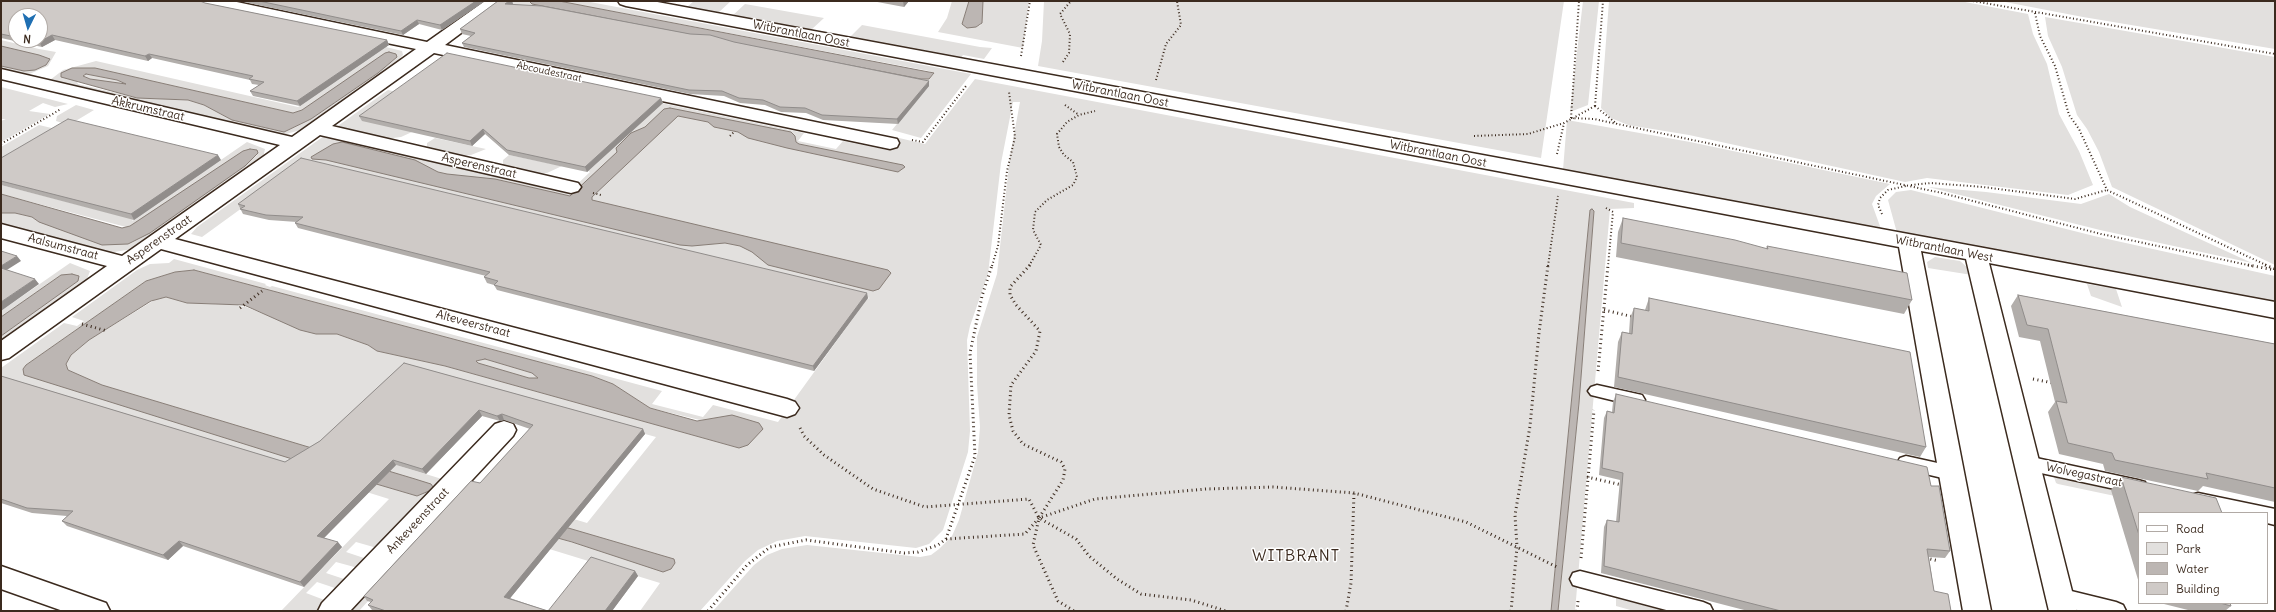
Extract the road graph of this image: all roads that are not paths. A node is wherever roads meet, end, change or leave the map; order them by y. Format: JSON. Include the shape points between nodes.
{"nodes":[{"id":1,"x":208,"y":1,"type":"edge"},
{"id":2,"x":496,"y":1,"type":"edge"},
{"id":3,"x":626,"y":1,"type":"edge"},
{"id":4,"x":431,"y":47,"type":"junction"},
{"id":5,"x":1,"y":74,"type":"edge"},
{"id":6,"x":316,"y":128,"type":"junction"},
{"id":7,"x":295,"y":143,"type":"junction"},
{"id":8,"x":890,"y":143,"type":"road end"},
{"id":9,"x":1613,"y":186,"type":"joint"},
{"id":10,"x":571,"y":187,"type":"dead end"},
{"id":11,"x":1,"y":230,"type":"edge"},
{"id":12,"x":158,"y":241,"type":"junction"},
{"id":13,"x":1901,"y":241,"type":"junction"},
{"id":14,"x":1976,"y":256,"type":"junction"},
{"id":15,"x":125,"y":264,"type":"junction"},
{"id":16,"x":2275,"y":310,"type":"edge"},
{"id":17,"x":1,"y":352,"type":"edge"},
{"id":18,"x":1596,"y":391,"type":"dead end"},
{"id":19,"x":1650,"y":404,"type":"edge"},
{"id":20,"x":787,"y":408,"type":"road end"},
{"id":21,"x":504,"y":430,"type":"dead end"},
{"id":22,"x":1888,"y":459,"type":"edge"},
{"id":23,"x":2027,"y":462,"type":"junction"},
{"id":24,"x":1951,"y":473,"type":"junction"},
{"id":25,"x":2151,"y":490,"type":"edge"},
{"id":26,"x":2182,"y":496,"type":"edge"},
{"id":27,"x":2254,"y":512,"type":"edge"},
{"id":28,"x":1,"y":577,"type":"edge"},
{"id":29,"x":1580,"y":579,"type":"road end"},
{"id":30,"x":2061,"y":604,"type":"edge"},
{"id":31,"x":96,"y":611,"type":"edge"},
{"id":32,"x":332,"y":611,"type":"edge"},
{"id":33,"x":1703,"y":611,"type":"edge"},
{"id":34,"x":1977,"y":611,"type":"edge"},
{"id":35,"x":2116,"y":611,"type":"edge"}],
"edges":[{"from":1,"to":4,"type":"street","name":"Abcoudestraat"},
{"from":2,"to":4,"type":"street","name":"Asperenstraat"},
{"from":3,"to":9,"type":"street","name":"Witbrantlaan Oost"},
{"from":4,"to":6,"type":"street","name":"Asperenstraat"},
{"from":4,"to":8,"type":"street","name":"Abcoudestraat"},
{"from":5,"to":7,"type":"street","name":"Akkrumstraat"},
{"from":6,"to":7,"type":"street","name":"Asperenstraat"},
{"from":6,"to":10,"type":"street","name":"Asperenstraat"},
{"from":7,"to":12,"type":"street","name":"Asperenstraat"},
{"from":9,"to":13,"type":"street","name":"Witbrantlaan West"},
{"from":11,"to":15,"type":"street","name":"Aalsumstraat"},
{"from":12,"to":15,"type":"street","name":"Asperenstraat"},
{"from":12,"to":20,"type":"street","name":"Alteveerstraat"},
{"from":13,"to":14,"type":"street","name":"Witbrantlaan West"},
{"from":13,"to":24,"type":"street"},
{"from":14,"to":16,"type":"street","name":"Witbrantlaan West"},
{"from":14,"to":23,"type":"street","name":"Wolvegastraat"},
{"from":15,"to":17,"type":"street","name":"Asperenstraat"},
{"from":18,"to":19,"type":"lane"},
{"from":21,"to":32,"type":"street","name":"Ankeveenstraat"},
{"from":22,"to":24,"type":"lane"},
{"from":23,"to":25,"type":"lane","name":"Wolvegastraat"},
{"from":23,"to":30,"type":"street","name":"Wolvegastraat"},
{"from":24,"to":34,"type":"street"},
{"from":26,"to":27,"type":"lane"},
{"from":28,"to":31,"type":"street"},
{"from":29,"to":33,"type":"lane"},
{"from":30,"to":35,"type":"lane","name":"Wolvegastraat"}]}
